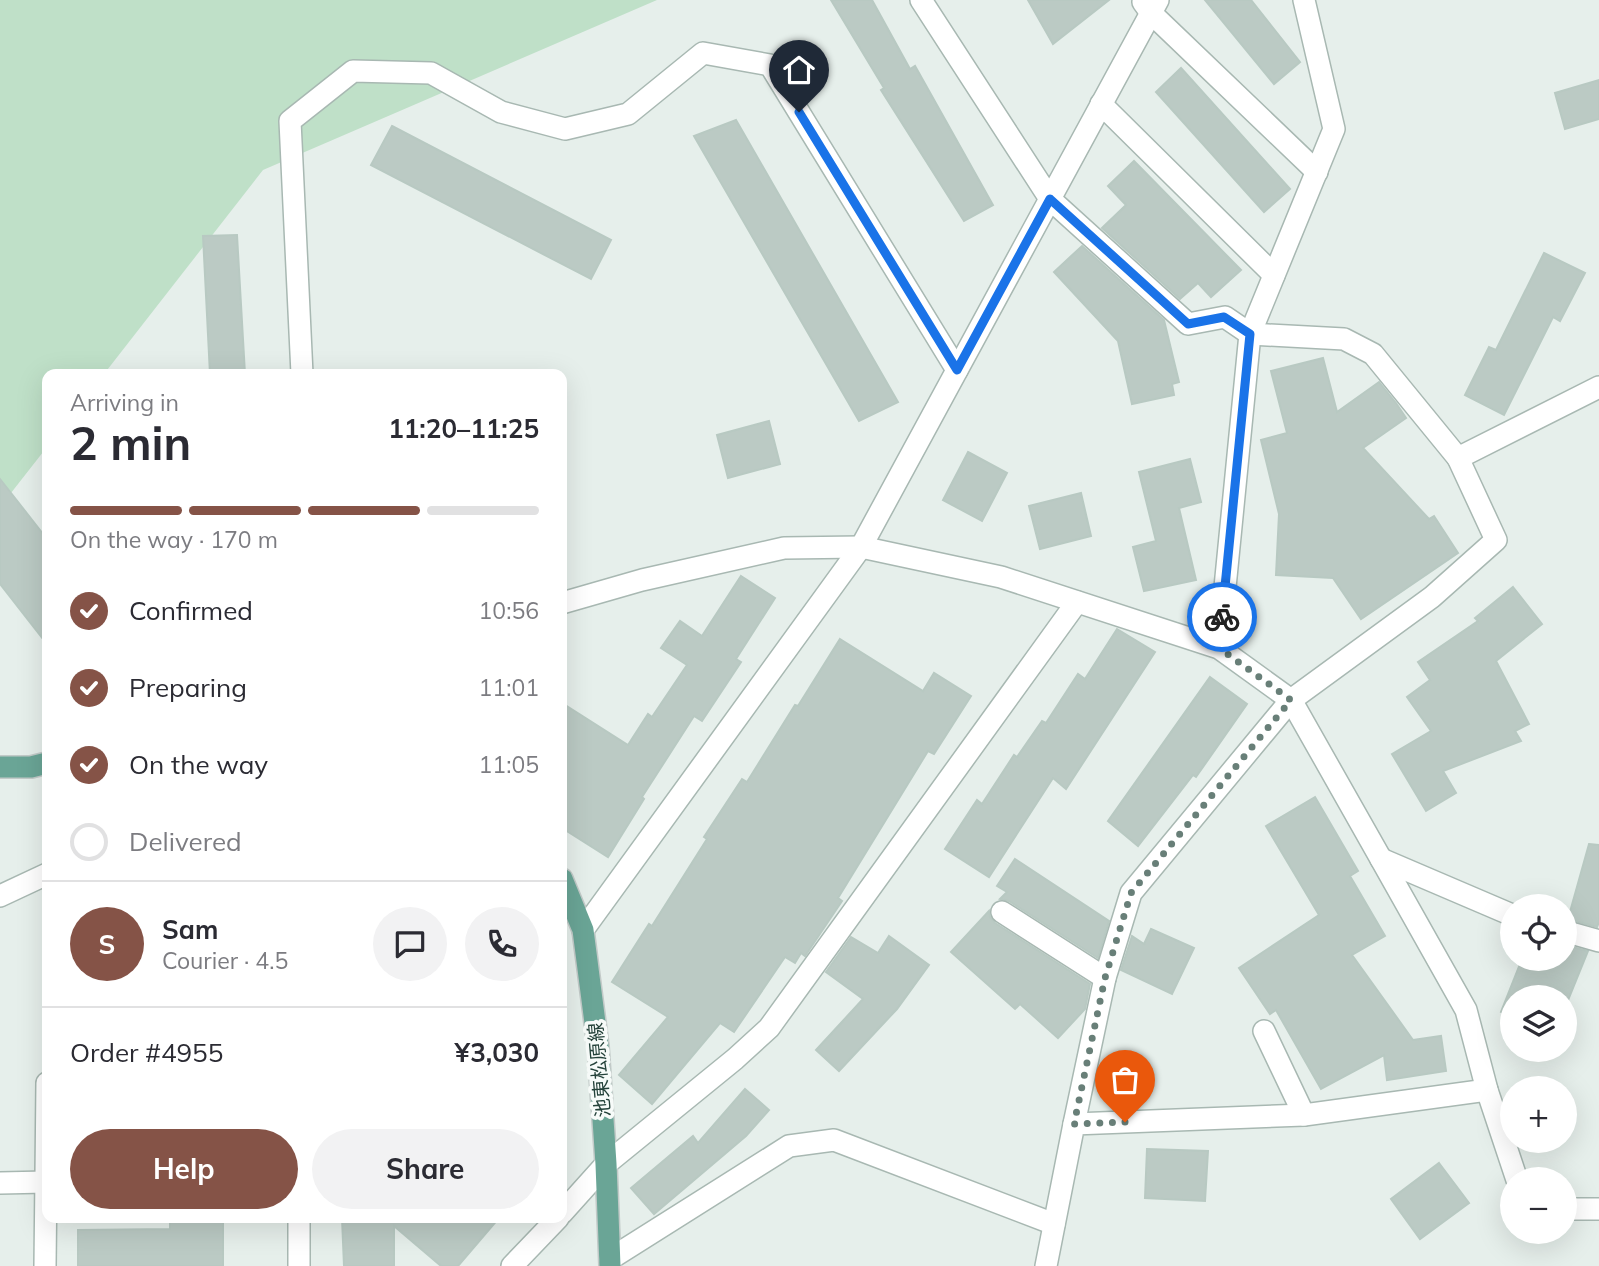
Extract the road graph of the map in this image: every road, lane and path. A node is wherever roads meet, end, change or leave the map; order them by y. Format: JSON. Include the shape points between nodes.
{"nodes":[{"id":1,"x":921,"y":0,"type":"edge"},
{"id":2,"x":1304,"y":0,"type":"edge"},
{"id":3,"x":1151,"y":4,"type":"edge"},
{"id":4,"x":1101,"y":104,"type":"junction"},
{"id":5,"x":1317,"y":172,"type":"junction"},
{"id":6,"x":1050,"y":199,"type":"junction"},
{"id":7,"x":1274,"y":275,"type":"junction"},
{"id":8,"x":1250,"y":334,"type":"junction"},
{"id":9,"x":302,"y":369,"type":"edge"},
{"id":10,"x":957,"y":370,"type":"junction"},
{"id":11,"x":1599,"y":387,"type":"edge"},
{"id":12,"x":1458,"y":458,"type":"junction"},
{"id":13,"x":861,"y":547,"type":"junction"},
{"id":14,"x":567,"y":602,"type":"edge"},
{"id":15,"x":1077,"y":602,"type":"junction"},
{"id":16,"x":1219,"y":648,"type":"junction"},
{"id":17,"x":1291,"y":700,"type":"junction"},
{"id":18,"x":42,"y":764,"type":"edge"},
{"id":19,"x":0,"y":766,"type":"edge"},
{"id":20,"x":1381,"y":859,"type":"junction"},
{"id":21,"x":42,"y":876,"type":"edge"},
{"id":22,"x":567,"y":891,"type":"edge"},
{"id":23,"x":0,"y":896,"type":"edge"},
{"id":24,"x":1500,"y":910,"type":"edge"},
{"id":25,"x":1002,"y":912,"type":"dead end"},
{"id":26,"x":583,"y":930,"type":"junction"},
{"id":27,"x":1577,"y":934,"type":"edge"},
{"id":28,"x":1599,"y":941,"type":"edge"},
{"id":29,"x":1105,"y":978,"type":"junction"},
{"id":30,"x":1264,"y":1031,"type":"dead end"},
{"id":31,"x":1488,"y":1090,"type":"junction"},
{"id":32,"x":1304,"y":1115,"type":"junction"},
{"id":33,"x":1074,"y":1124,"type":"junction"},
{"id":34,"x":606,"y":1164,"type":"junction"},
{"id":35,"x":1513,"y":1167,"type":"edge"},
{"id":36,"x":42,"y":1182,"type":"edge"},
{"id":37,"x":0,"y":1183,"type":"edge"},
{"id":38,"x":567,"y":1207,"type":"edge"},
{"id":39,"x":1577,"y":1209,"type":"edge"},
{"id":40,"x":1599,"y":1209,"type":"edge"},
{"id":41,"x":46,"y":1223,"type":"edge"},
{"id":42,"x":299,"y":1223,"type":"edge"},
{"id":43,"x":553,"y":1223,"type":"edge"},
{"id":44,"x":1054,"y":1224,"type":"junction"},
{"id":45,"x":610,"y":1262,"type":"edge"},
{"id":46,"x":46,"y":1266,"type":"edge"},
{"id":47,"x":299,"y":1266,"type":"edge"},
{"id":48,"x":512,"y":1266,"type":"edge"},
{"id":49,"x":1046,"y":1266,"type":"edge"}],
"edges":[{"from":1,"to":6,"type":"street"},
{"from":2,"to":5,"type":"street","via":[[1334,129]]},
{"from":3,"to":4,"type":"street"},
{"from":3,"to":5,"type":"street"},
{"from":4,"to":6,"type":"street"},
{"from":4,"to":7,"type":"street"},
{"from":5,"to":7,"type":"street"},
{"from":6,"to":8,"type":"street","via":[[1188,324],[1224,317]]},
{"from":6,"to":10,"type":"street"},
{"from":7,"to":8,"type":"street"},
{"from":8,"to":12,"type":"street","via":[[1345,339],[1373,354]]},
{"from":8,"to":16,"type":"street"},
{"from":9,"to":10,"type":"street","via":[[290,121],[353,71],[431,74],[501,112],[565,129],[628,114],[703,53],[771,65]]},
{"from":10,"to":13,"type":"street"},
{"from":11,"to":12,"type":"street"},
{"from":12,"to":17,"type":"street","via":[[1496,540],[1433,597]]},
{"from":13,"to":14,"type":"street","via":[[784,548]]},
{"from":13,"to":15,"type":"street","via":[[1001,577]]},
{"from":13,"to":26,"type":"street"},
{"from":15,"to":16,"type":"street"},
{"from":15,"to":34,"type":"street","via":[[769,1028]]},
{"from":16,"to":17,"type":"street"},
{"from":17,"to":20,"type":"street"},
{"from":17,"to":29,"type":"street","via":[[1131,893]]},
{"from":18,"to":19,"type":"main road"},
{"from":20,"to":24,"type":"street"},
{"from":20,"to":31,"type":"street","via":[[1466,1010]]},
{"from":21,"to":23,"type":"street"},
{"from":22,"to":26,"type":"main road","name":"池東松原線"},
{"from":25,"to":29,"type":"street"},
{"from":26,"to":34,"type":"main road","name":"池東松原線","via":[[598,1046]]},
{"from":27,"to":28,"type":"street"},
{"from":29,"to":33,"type":"street"},
{"from":30,"to":32,"type":"street"},
{"from":31,"to":32,"type":"street"},
{"from":31,"to":35,"type":"street"},
{"from":32,"to":33,"type":"street"},
{"from":33,"to":44,"type":"street"},
{"from":34,"to":38,"type":"street"},
{"from":34,"to":45,"type":"main road","name":"池東松原線"},
{"from":36,"to":37,"type":"street"},
{"from":39,"to":40,"type":"street"},
{"from":41,"to":46,"type":"street"},
{"from":42,"to":47,"type":"street"},
{"from":43,"to":48,"type":"street"},
{"from":44,"to":45,"type":"street","via":[[834,1140],[789,1146]]},
{"from":44,"to":49,"type":"street"}]}
